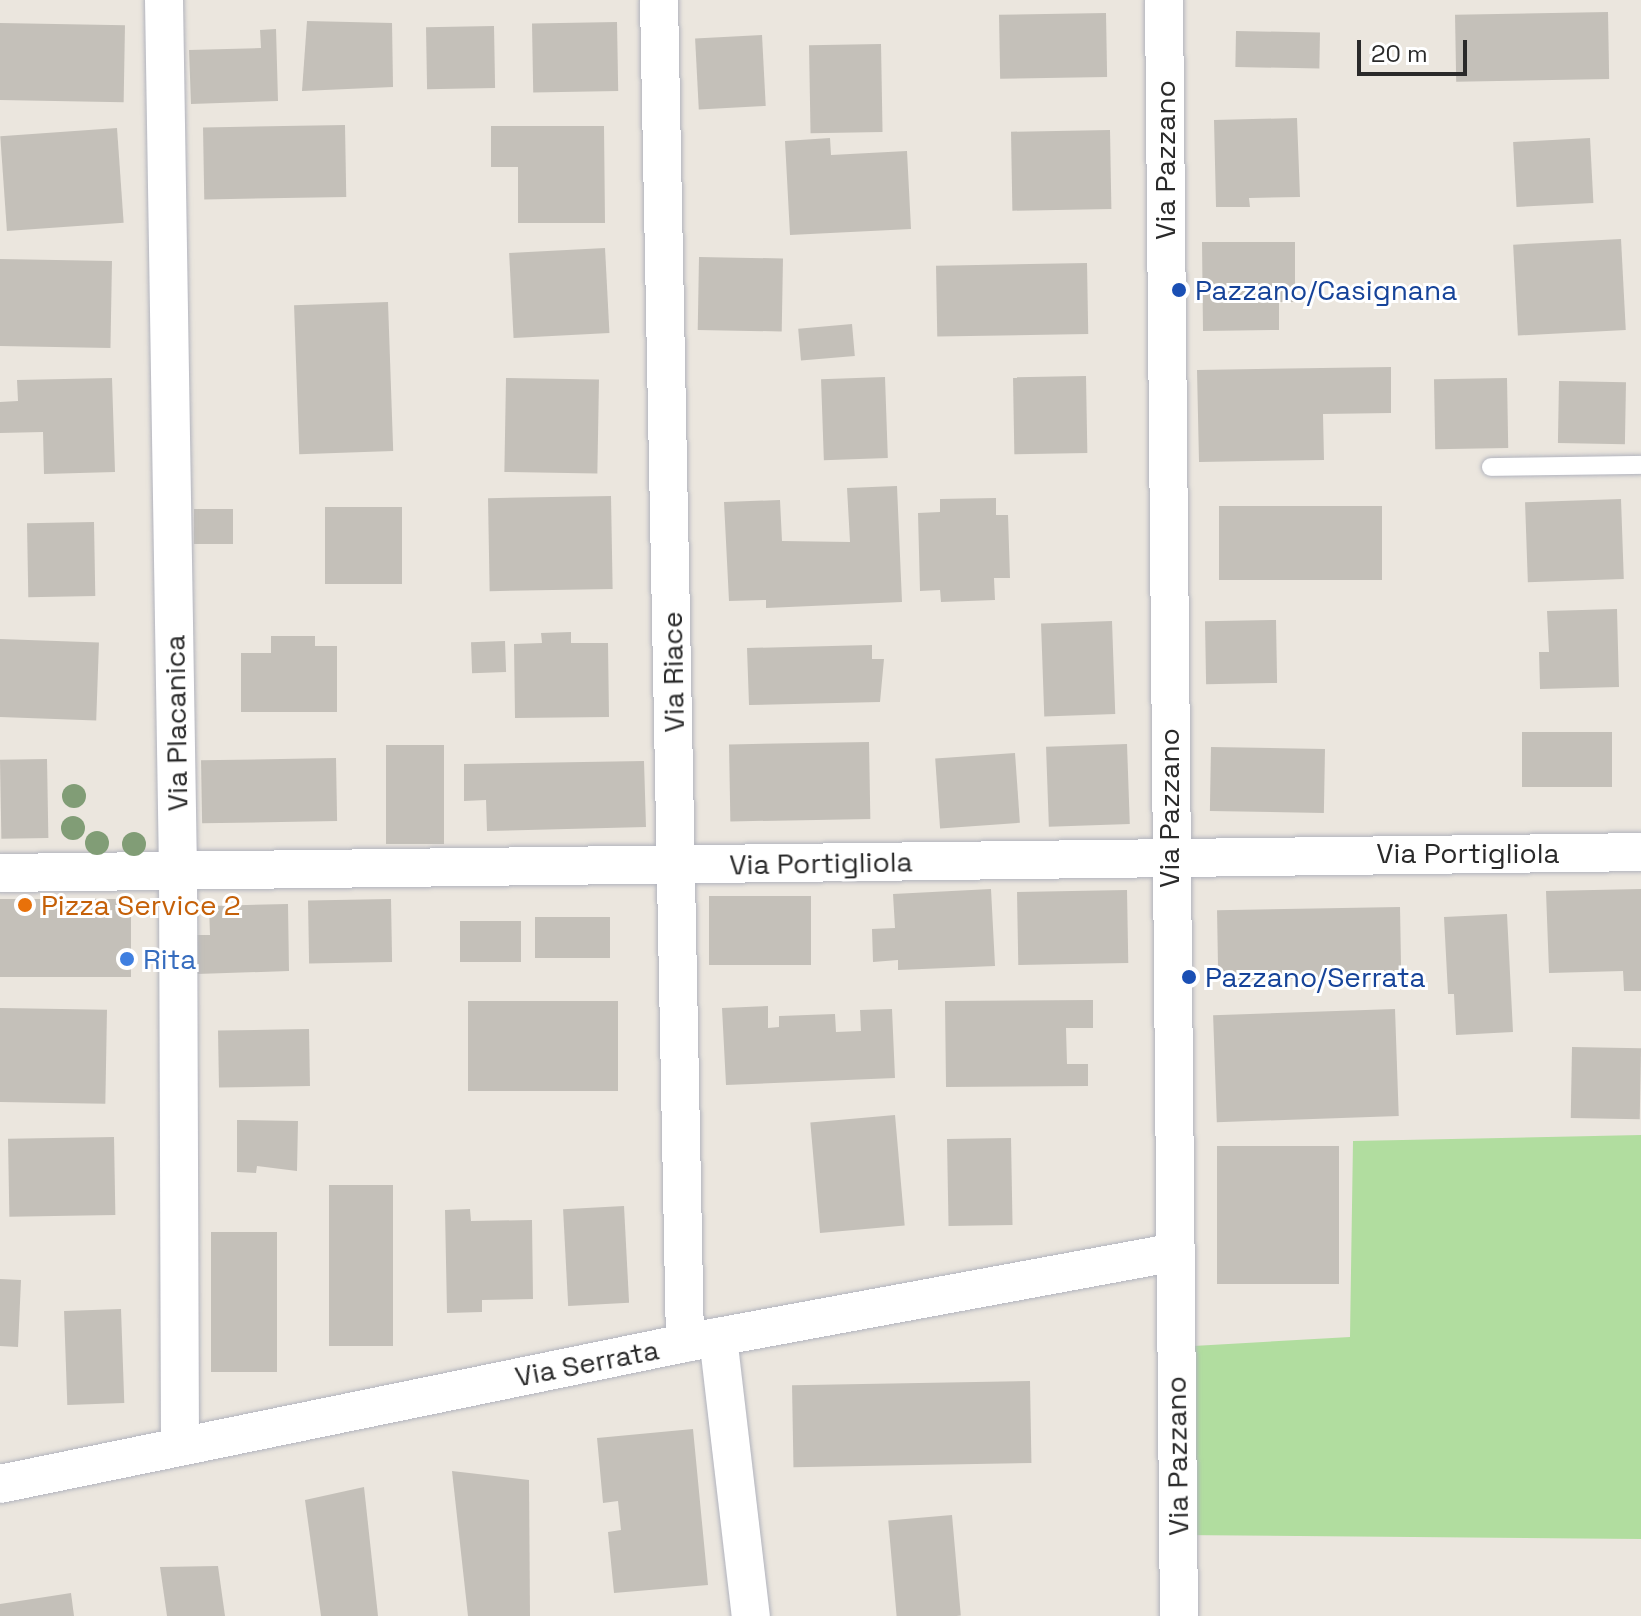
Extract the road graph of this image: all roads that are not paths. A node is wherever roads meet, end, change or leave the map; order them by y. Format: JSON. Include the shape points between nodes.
{"nodes":[{"id":1,"x":164,"y":0,"type":"edge"},
{"id":2,"x":659,"y":0,"type":"edge"},
{"id":3,"x":1164,"y":0,"type":"edge"},
{"id":4,"x":1641,"y":465,"type":"edge"},
{"id":5,"x":1491,"y":467,"type":"dead end"},
{"id":6,"x":1641,"y":852,"type":"edge"},
{"id":7,"x":1169,"y":856,"type":"junction"},
{"id":8,"x":677,"y":867,"type":"junction"},
{"id":9,"x":0,"y":873,"type":"edge"},
{"id":10,"x":178,"y":873,"type":"junction"},
{"id":11,"x":1176,"y":1252,"type":"junction"},
{"id":12,"x":701,"y":1340,"type":"junction"},
{"id":13,"x":180,"y":1446,"type":"junction"},
{"id":14,"x":0,"y":1484,"type":"edge"},
{"id":15,"x":751,"y":1616,"type":"edge"},
{"id":16,"x":1179,"y":1616,"type":"edge"}],
"edges":[{"from":1,"to":10,"type":"street","name":"Via Placanica"},
{"from":2,"to":8,"type":"street","name":"Via Riace"},
{"from":3,"to":7,"type":"street","name":"Via Pazzano"},
{"from":4,"to":5,"type":"lane"},
{"from":6,"to":7,"type":"street","name":"Via Portigliola"},
{"from":7,"to":8,"type":"street","name":"Via Portigliola"},
{"from":7,"to":11,"type":"street","name":"Via Pazzano"},
{"from":8,"to":10,"type":"street","name":"Via Portigliola"},
{"from":8,"to":12,"type":"street","name":"Via Riace"},
{"from":9,"to":10,"type":"street","name":"Via Portigliola"},
{"from":10,"to":13,"type":"street","name":"Via Placanica"},
{"from":11,"to":12,"type":"street","name":"Via Serrata"},
{"from":11,"to":16,"type":"street","name":"Via Pazzano"},
{"from":12,"to":13,"type":"street","name":"Via Serrata"},
{"from":12,"to":15,"type":"street","name":"Via Riace"},
{"from":13,"to":14,"type":"street","name":"Via Serrata"}]}
